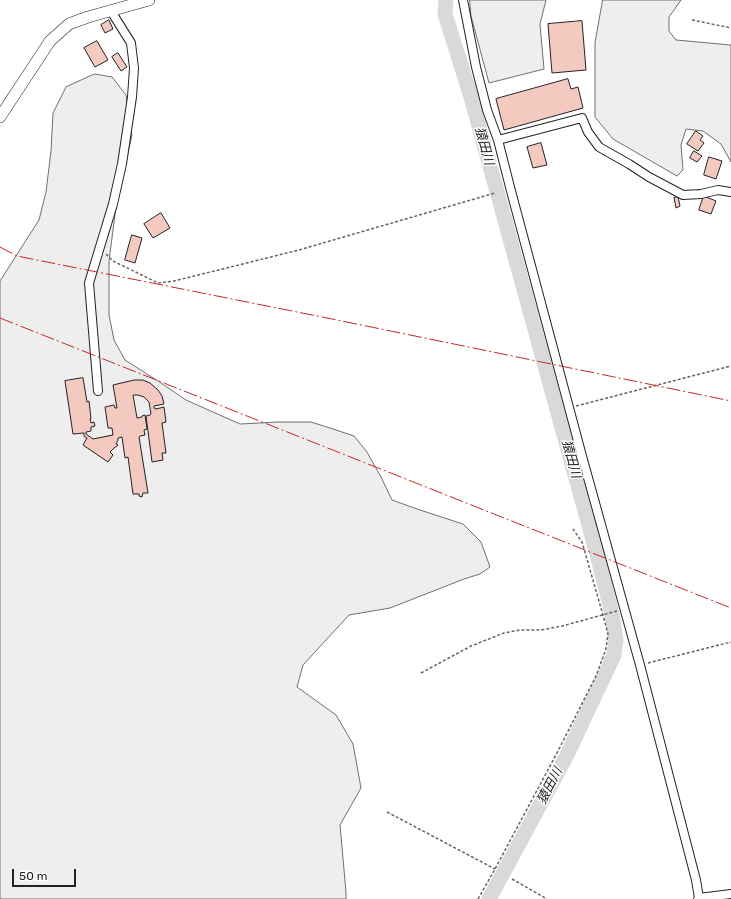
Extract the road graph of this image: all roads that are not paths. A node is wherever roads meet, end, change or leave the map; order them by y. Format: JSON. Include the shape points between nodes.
{"nodes":[{"id":1,"x":149,"y":0,"type":"edge"},
{"id":2,"x":463,"y":0,"type":"edge"},
{"id":3,"x":111,"y":11,"type":"junction"},
{"id":4,"x":0,"y":117,"type":"edge"},
{"id":5,"x":498,"y":140,"type":"junction"},
{"id":6,"x":731,"y":192,"type":"edge"},
{"id":7,"x":98,"y":391,"type":"dead end"},
{"id":8,"x":731,"y":894,"type":"edge"},
{"id":9,"x":698,"y":898,"type":"edge"}],
"edges":[{"from":1,"to":3,"type":"street"},
{"from":2,"to":5,"type":"street","via":[[476,67]]},
{"from":3,"to":4,"type":"street","via":[[69,24],[55,36]]},
{"from":3,"to":7,"type":"street","via":[[131,43],[134,68],[122,164],[113,204],[89,283]]},
{"from":5,"to":6,"type":"street","via":[[582,118],[599,147],[683,195],[718,190]]},
{"from":5,"to":9,"type":"street","via":[[640,665],[696,880]]},
{"from":8,"to":9,"type":"street"}]}
